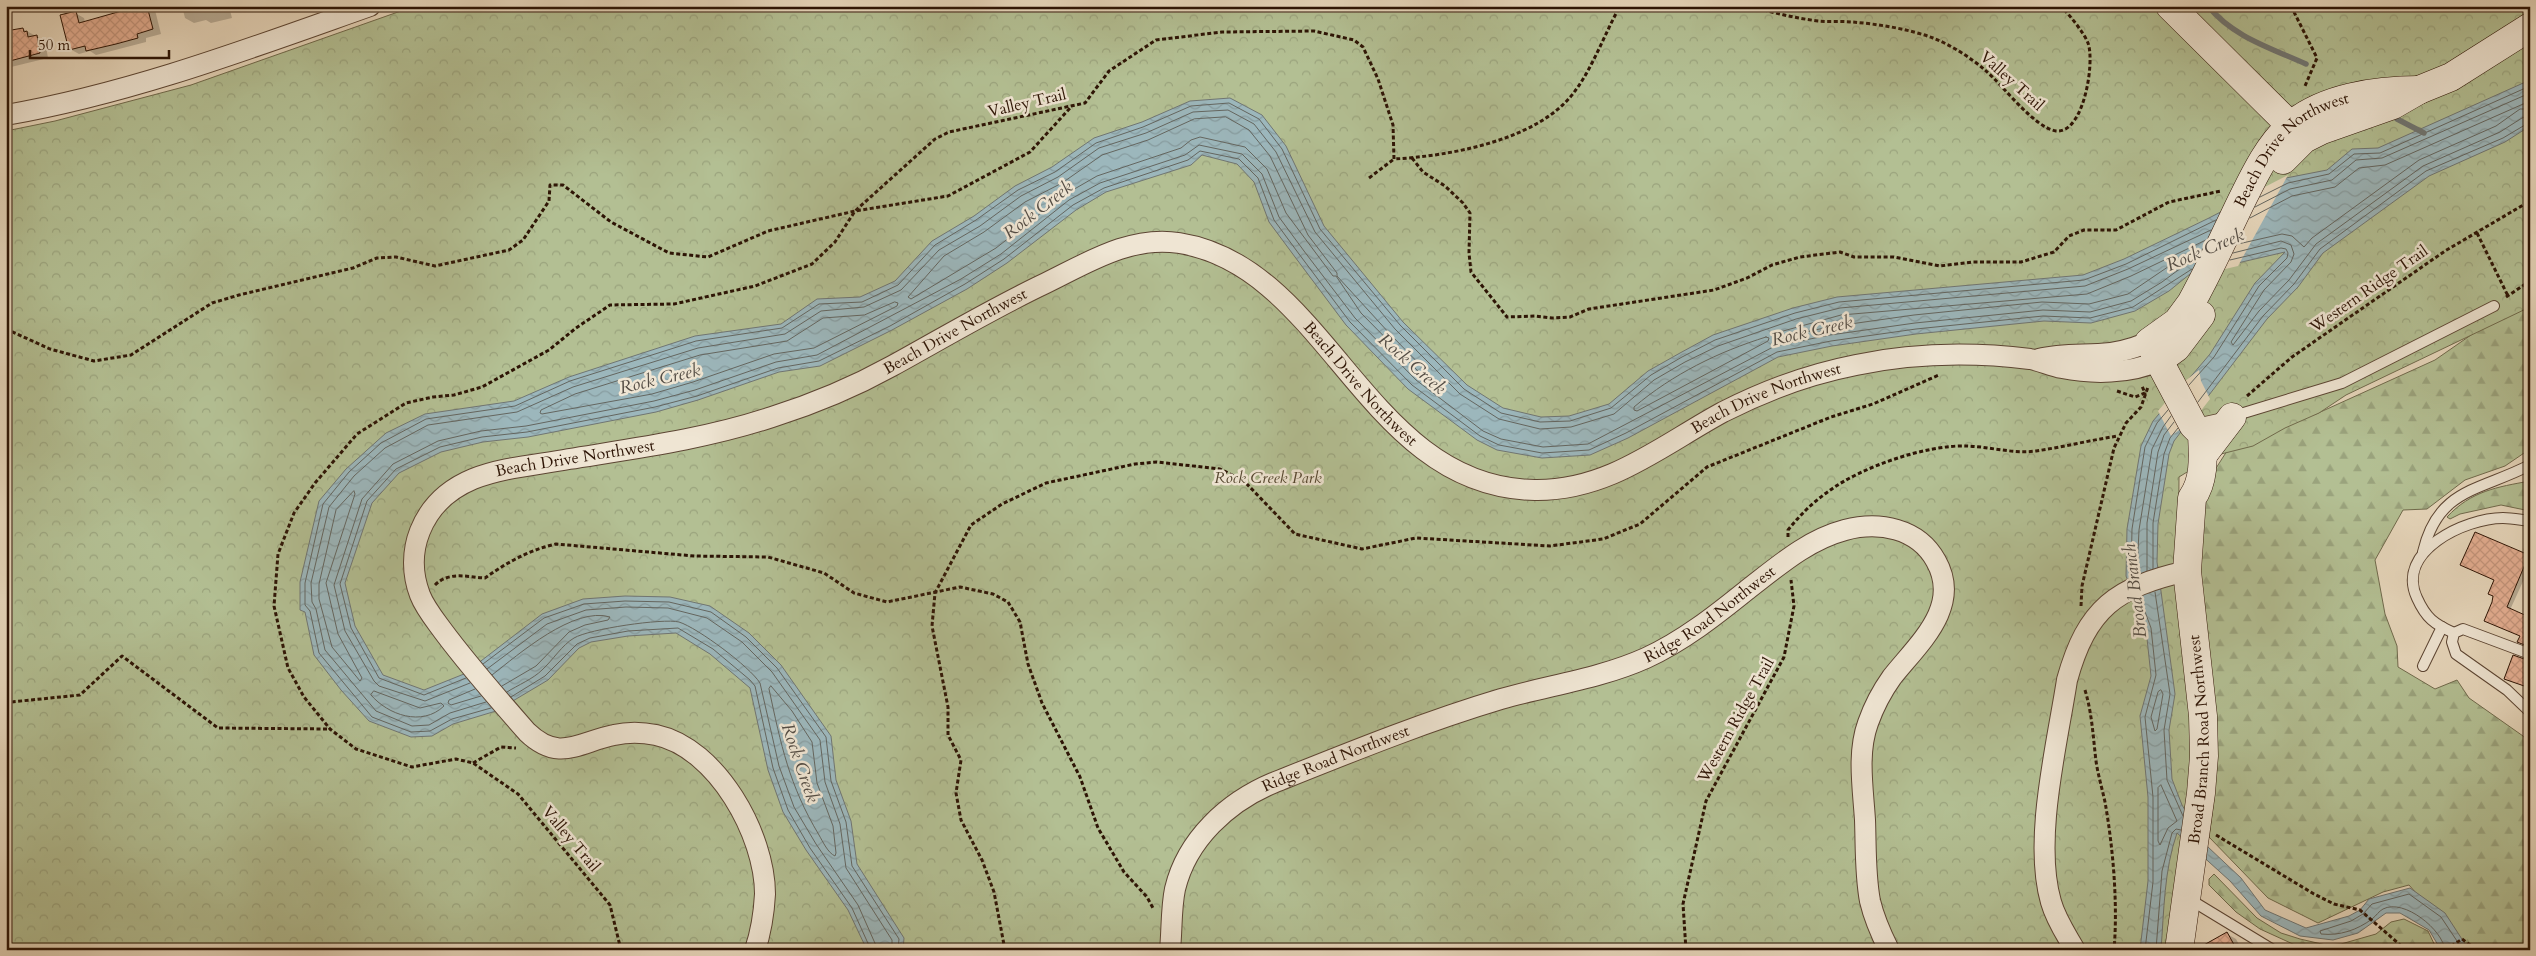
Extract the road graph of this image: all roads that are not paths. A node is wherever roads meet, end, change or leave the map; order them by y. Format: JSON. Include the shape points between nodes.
{"nodes":[{"id":1,"x":370,"y":6,"type":"edge"},
{"id":2,"x":2170,"y":6,"type":"edge"},
{"id":3,"x":2530,"y":27,"type":"edge"},
{"id":4,"x":6,"y":115,"type":"edge"},
{"id":5,"x":2297,"y":133,"type":"junction"},
{"id":6,"x":2494,"y":306,"type":"road end"},
{"id":7,"x":2158,"y":369,"type":"junction"},
{"id":8,"x":2236,"y":408,"type":"junction"},
{"id":9,"x":2192,"y":422,"type":"junction"},
{"id":10,"x":2203,"y":455,"type":"junction"},
{"id":11,"x":2530,"y":464,"type":"edge"},
{"id":12,"x":2192,"y":498,"type":"junction"},
{"id":13,"x":2530,"y":521,"type":"edge"},
{"id":14,"x":2423,"y":552,"type":"junction"},
{"id":15,"x":2174,"y":573,"type":"junction"},
{"id":16,"x":2442,"y":627,"type":"junction"},
{"id":17,"x":2454,"y":633,"type":"junction"},
{"id":18,"x":2530,"y":654,"type":"edge"},
{"id":19,"x":2423,"y":666,"type":"dead end"},
{"id":20,"x":2530,"y":712,"type":"edge"},
{"id":21,"x":2187,"y":898,"type":"junction"},
{"id":22,"x":1170,"y":944,"type":"edge"},
{"id":23,"x":755,"y":950,"type":"edge"},
{"id":24,"x":1889,"y":950,"type":"edge"},
{"id":25,"x":2075,"y":950,"type":"edge"},
{"id":26,"x":2179,"y":950,"type":"edge"},
{"id":27,"x":2274,"y":950,"type":"edge"}],
"edges":[{"from":1,"to":4,"type":"street","via":[[173,74],[53,107]]},
{"from":2,"to":5,"type":"main road"},
{"from":3,"to":5,"type":"main road","name":"Beach Drive Northwest","via":[[2452,77],[2419,90],[2385,90],[2316,110]]},
{"from":5,"to":7,"type":"main road","name":"Beach Drive Northwest","via":[[2278,138],[2264,175],[2206,276],[2194,312],[2177,322]]},
{"from":6,"to":8,"type":"lane","via":[[2342,383]]},
{"from":7,"to":9,"type":"main road","name":"Broad Branch Road Northwest"},
{"from":7,"to":23,"type":"street","name":"Beach Drive Northwest","via":[[2128,350],[2059,354],[2037,360],[1932,355],[1889,359],[1801,379],[1753,398],[1642,461],[1591,483],[1555,490],[1516,489],[1471,478],[1424,451],[1395,424],[1293,311],[1247,271],[1198,247],[1149,242],[1095,259],[969,322],[880,372],[800,407],[702,436],[503,470],[460,485],[432,508],[416,542],[415,580],[424,603],[458,651],[526,732],[549,747],[568,749],[613,735],[645,734],[666,738],[703,761],[736,802],[756,848],[765,893]]},
{"from":8,"to":9,"type":"lane"},
{"from":8,"to":10,"type":"main road"},
{"from":9,"to":10,"type":"main road","name":"Broad Branch Road Northwest","via":[[2202,434]]},
{"from":9,"to":12,"type":"main road","name":"Broad Branch Road Northwest","via":[[2186,487]]},
{"from":10,"to":12,"type":"main road","name":"Broad Branch Road Northwest","via":[[2198,490]]},
{"from":11,"to":14,"type":"lane","via":[[2454,499],[2436,516]]},
{"from":12,"to":15,"type":"main road","name":"Broad Branch Road Northwest"},
{"from":13,"to":14,"type":"lane","via":[[2502,518],[2480,522],[2439,539]]},
{"from":14,"to":16,"type":"lane","via":[[2413,568],[2411,586],[2424,615]]},
{"from":15,"to":21,"type":"main road","name":"Broad Branch Road Northwest","via":[[2204,727],[2203,764]]},
{"from":15,"to":25,"type":"street","via":[[2128,589],[2101,611],[2074,655],[2067,680],[2049,798],[2045,855],[2049,893],[2058,921]]},
{"from":16,"to":17,"type":"lane"},
{"from":16,"to":19,"type":"lane"},
{"from":17,"to":18,"type":"lane","via":[[2463,629]]},
{"from":17,"to":20,"type":"lane","via":[[2452,642],[2456,654],[2507,690]]},
{"from":21,"to":26,"type":"main road","name":"Broad Branch Road Northwest"},
{"from":21,"to":27,"type":"lane"},
{"from":22,"to":24,"type":"street","name":"Ridge Road Northwest","via":[[1174,895],[1182,869],[1207,830],[1247,795],[1446,717],[1502,698],[1594,677],[1646,658],[1693,631],[1788,558],[1810,545],[1842,531],[1885,527],[1904,532],[1923,545],[1937,563],[1943,578],[1944,597],[1939,615],[1880,694],[1863,741],[1868,888],[1877,923]]}]}
